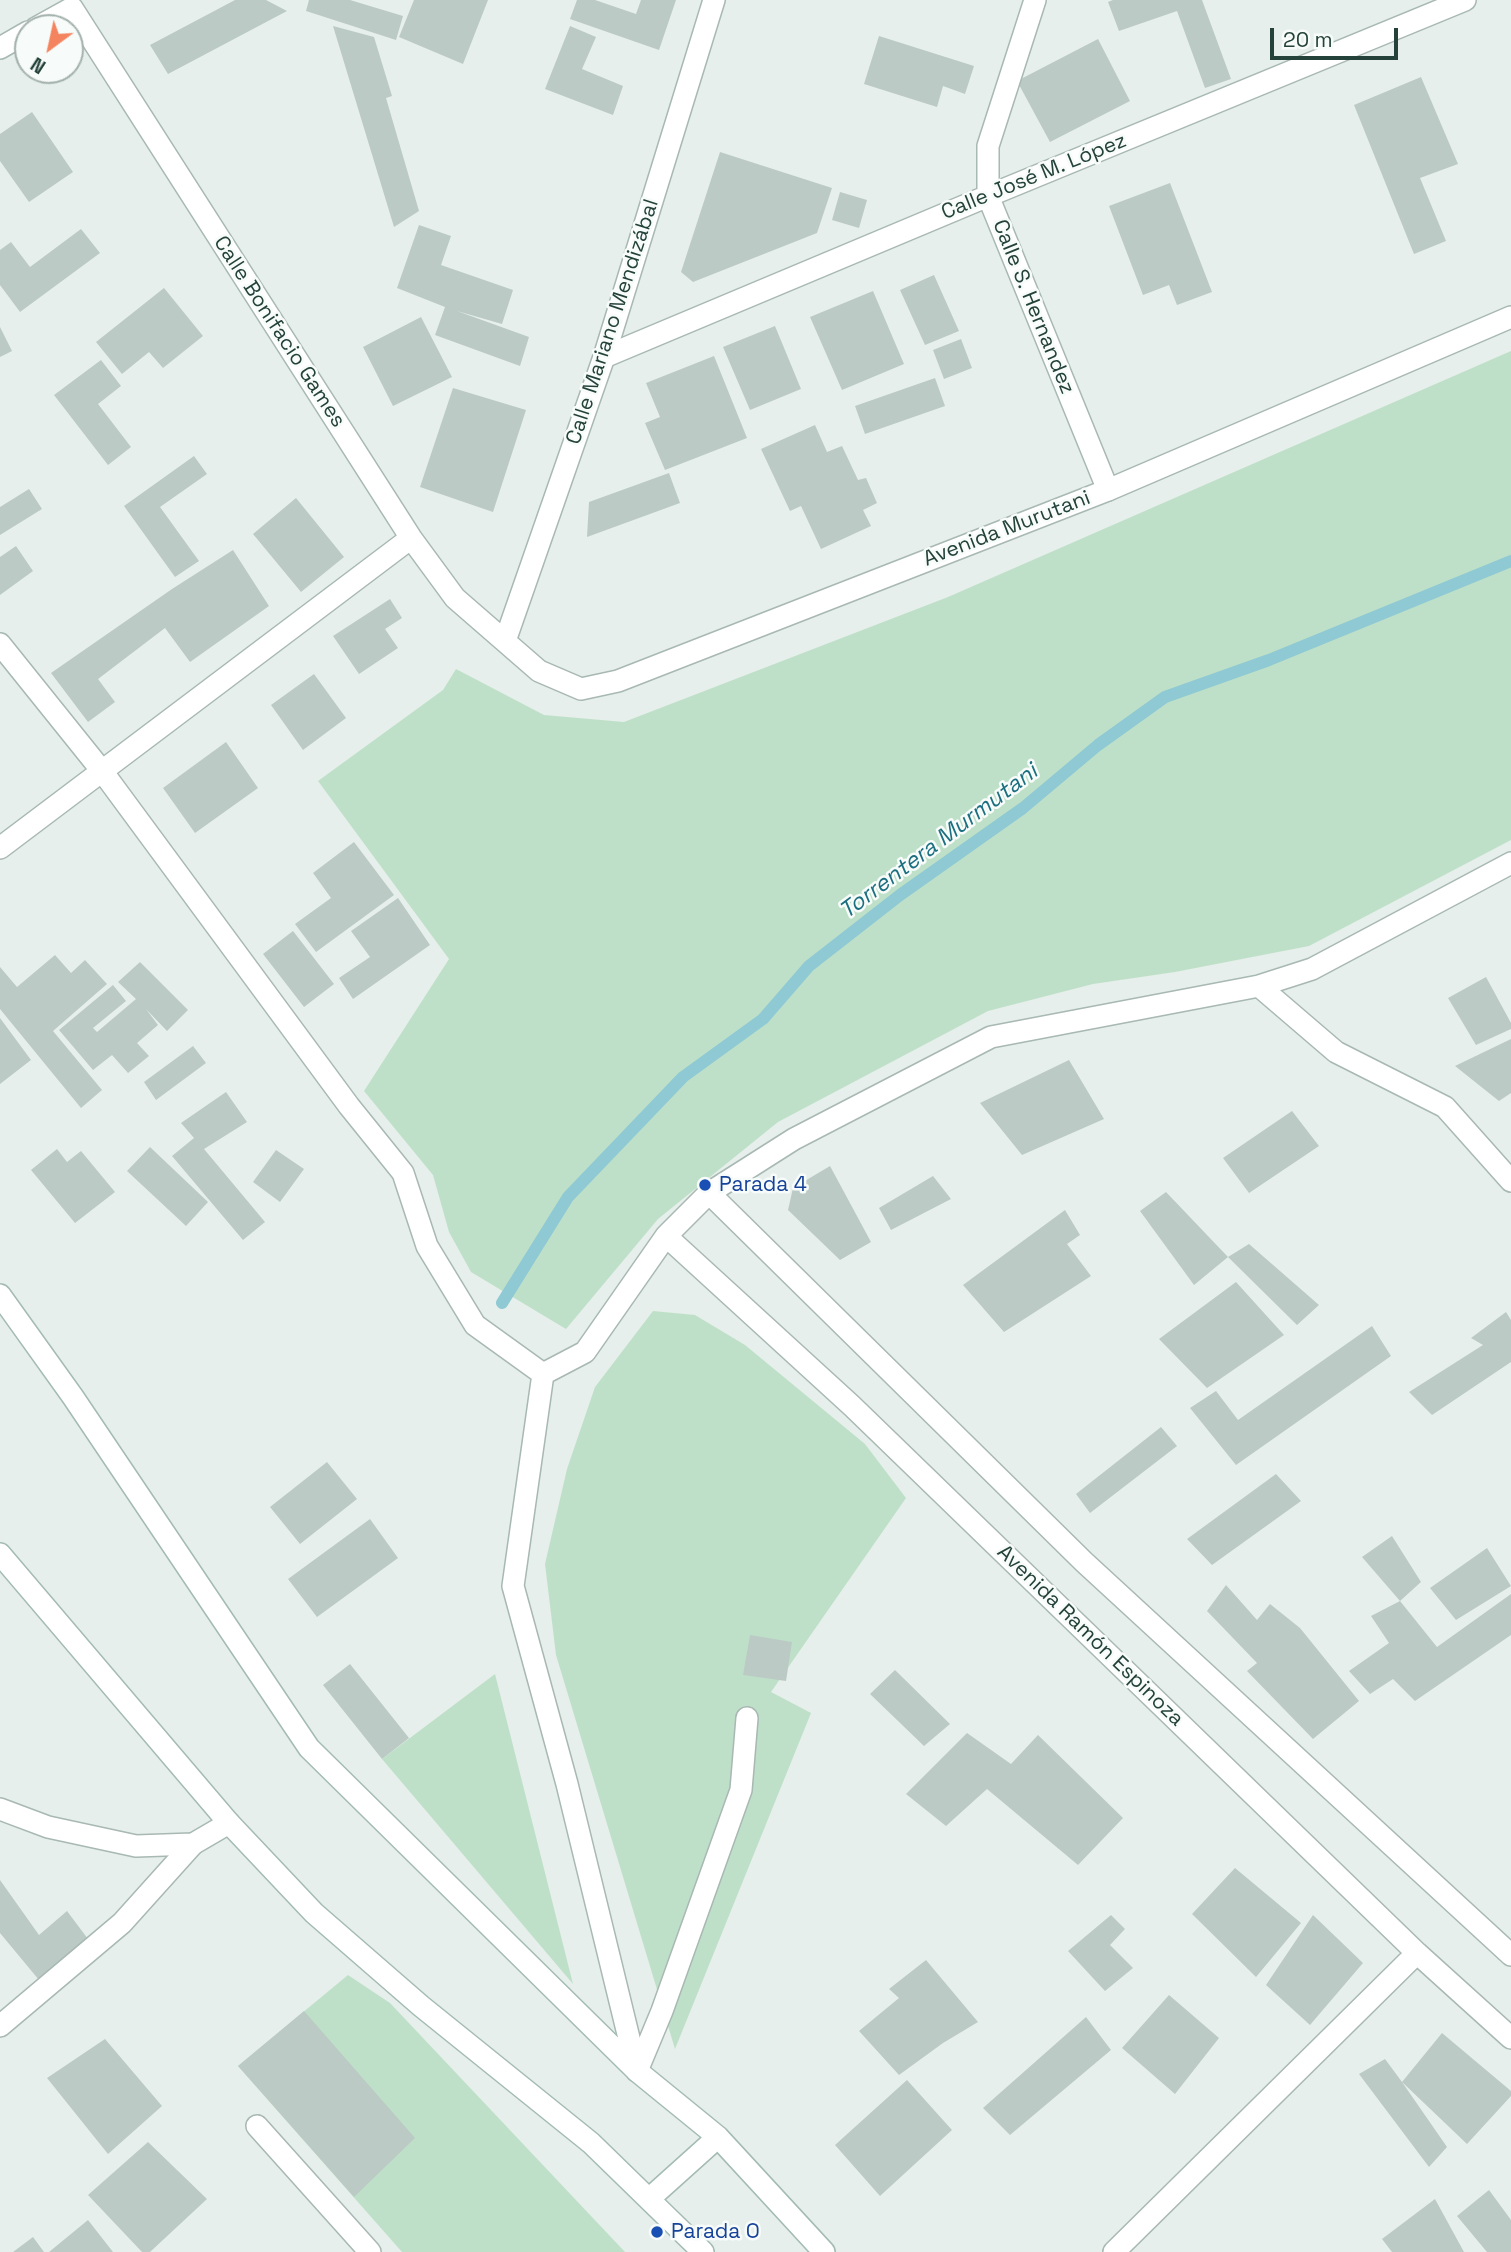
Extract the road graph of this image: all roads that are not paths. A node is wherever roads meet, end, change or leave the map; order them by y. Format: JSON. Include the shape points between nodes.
{"nodes":[{"id":1,"x":714,"y":0,"type":"edge"},
{"id":2,"x":1035,"y":0,"type":"edge"},
{"id":3,"x":1465,"y":0,"type":"edge"},
{"id":4,"x":73,"y":4,"type":"edge"},
{"id":5,"x":58,"y":14,"type":"edge"},
{"id":6,"x":988,"y":196,"type":"junction"},
{"id":7,"x":1511,"y":317,"type":"edge"},
{"id":8,"x":604,"y":358,"type":"junction"},
{"id":9,"x":1108,"y":490,"type":"junction"},
{"id":10,"x":411,"y":538,"type":"junction"},
{"id":11,"x":505,"y":641,"type":"junction"},
{"id":12,"x":0,"y":644,"type":"edge"},
{"id":13,"x":102,"y":771,"type":"junction"},
{"id":14,"x":0,"y":848,"type":"edge"},
{"id":15,"x":1511,"y":863,"type":"edge"},
{"id":16,"x":1259,"y":986,"type":"junction"},
{"id":17,"x":1511,"y":1181,"type":"edge"},
{"id":18,"x":709,"y":1193,"type":"junction"},
{"id":19,"x":666,"y":1236,"type":"junction"},
{"id":20,"x":0,"y":1295,"type":"edge"},
{"id":21,"x":543,"y":1374,"type":"junction"},
{"id":22,"x":0,"y":1554,"type":"edge"},
{"id":23,"x":747,"y":1718,"type":"dead end"},
{"id":24,"x":0,"y":1809,"type":"edge"},
{"id":25,"x":229,"y":1823,"type":"junction"},
{"id":26,"x":193,"y":1844,"type":"junction"},
{"id":27,"x":1417,"y":1953,"type":"junction"},
{"id":28,"x":1511,"y":1955,"type":"edge"},
{"id":29,"x":0,"y":2026,"type":"edge"},
{"id":30,"x":1511,"y":2038,"type":"edge"},
{"id":31,"x":637,"y":2071,"type":"junction"},
{"id":32,"x":257,"y":2126,"type":"dead end"},
{"id":33,"x":718,"y":2137,"type":"junction"},
{"id":34,"x":649,"y":2199,"type":"junction"},
{"id":35,"x":370,"y":2252,"type":"edge"},
{"id":36,"x":703,"y":2252,"type":"edge"},
{"id":37,"x":824,"y":2252,"type":"edge"},
{"id":38,"x":1114,"y":2252,"type":"edge"}],
"edges":[{"from":1,"to":8,"type":"street","name":"Calle Mariano Mendizábal"},
{"from":2,"to":6,"type":"street","name":"Calle S. Hernandez","via":[[988,146]]},
{"from":3,"to":6,"type":"street","name":"Calle José M. López"},
{"from":4,"to":5,"type":"street"},
{"from":4,"to":10,"type":"street","name":"Calle Bonifacio Games"},
{"from":6,"to":8,"type":"street","name":"Calle José M. López"},
{"from":6,"to":9,"type":"street","name":"Calle S. Hernandez"},
{"from":7,"to":9,"type":"street","name":"Avenida Murutani"},
{"from":8,"to":11,"type":"street","name":"Calle Mariano Mendizábal"},
{"from":9,"to":11,"type":"street","name":"Avenida Murutani","via":[[618,681],[581,689],[539,671]]},
{"from":10,"to":11,"type":"street","name":"Calle Bonifacio Games","via":[[455,598]]},
{"from":10,"to":13,"type":"street"},
{"from":12,"to":13,"type":"street"},
{"from":13,"to":14,"type":"street"},
{"from":13,"to":21,"type":"street","via":[[403,1173],[428,1246],[475,1325]]},
{"from":15,"to":16,"type":"street","via":[[1312,969]]},
{"from":16,"to":17,"type":"street","via":[[1336,1052],[1445,1107]]},
{"from":16,"to":18,"type":"street","via":[[990,1037],[794,1139]]},
{"from":18,"to":19,"type":"street"},
{"from":18,"to":28,"type":"street","via":[[1084,1562]]},
{"from":19,"to":21,"type":"street","via":[[585,1352]]},
{"from":19,"to":27,"type":"street","name":"Avenida Ramón Espinoza","via":[[852,1406]]},
{"from":20,"to":31,"type":"street","via":[[309,1748]]},
{"from":21,"to":31,"type":"street","via":[[513,1586]]},
{"from":22,"to":25,"type":"street"},
{"from":23,"to":31,"type":"street","via":[[741,1790]]},
{"from":24,"to":26,"type":"street","via":[[48,1827],[136,1846]]},
{"from":25,"to":26,"type":"street"},
{"from":25,"to":34,"type":"street","via":[[314,1913],[592,2143]]},
{"from":26,"to":29,"type":"street","via":[[122,1923]]},
{"from":27,"to":30,"type":"street","name":"Avenida Ramón Espinoza"},
{"from":27,"to":38,"type":"street"},
{"from":31,"to":33,"type":"street"},
{"from":32,"to":35,"type":"street"},
{"from":33,"to":34,"type":"street"},
{"from":33,"to":37,"type":"street"},
{"from":34,"to":36,"type":"street"}]}
